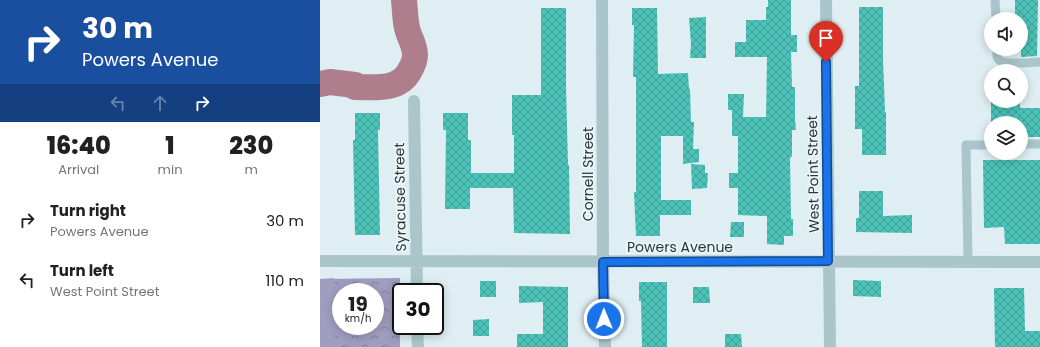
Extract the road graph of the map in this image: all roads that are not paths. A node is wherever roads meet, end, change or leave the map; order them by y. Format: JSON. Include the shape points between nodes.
{"nodes":[{"id":1,"x":602,"y":0,"type":"edge"},
{"id":2,"x":826,"y":0,"type":"edge"},
{"id":3,"x":995,"y":0,"type":"edge"},
{"id":4,"x":996,"y":12,"type":"edge"},
{"id":5,"x":997,"y":56,"type":"edge"},
{"id":6,"x":1040,"y":62,"type":"edge"},
{"id":7,"x":414,"y":101,"type":"dead end"},
{"id":8,"x":1028,"y":144,"type":"edge"},
{"id":9,"x":1040,"y":144,"type":"edge"},
{"id":10,"x":984,"y":145,"type":"edge"},
{"id":11,"x":416,"y":260,"type":"junction"},
{"id":12,"x":320,"y":261,"type":"edge"},
{"id":13,"x":828,"y":261,"type":"junction"},
{"id":14,"x":968,"y":261,"type":"junction"},
{"id":15,"x":603,"y":262,"type":"junction"},
{"id":16,"x":1040,"y":262,"type":"edge"},
{"id":17,"x":417,"y":283,"type":"edge"},
{"id":18,"x":417,"y":335,"type":"edge"},
{"id":19,"x":418,"y":347,"type":"edge"},
{"id":20,"x":605,"y":347,"type":"edge"},
{"id":21,"x":830,"y":347,"type":"edge"}],
"edges":[{"from":1,"to":15,"type":"street","name":"Cornell Street"},
{"from":2,"to":13,"type":"street","name":"West Point Street"},
{"from":3,"to":4,"type":"lane"},
{"from":5,"to":6,"type":"lane","via":[[1005,63]]},
{"from":7,"to":11,"type":"street","name":"Syracuse Street"},
{"from":8,"to":9,"type":"lane"},
{"from":10,"to":14,"type":"lane","via":[[966,145]]},
{"from":11,"to":12,"type":"street","name":"Powers Avenue"},
{"from":11,"to":15,"type":"street","name":"Powers Avenue"},
{"from":11,"to":17,"type":"street","name":"Syracuse Street"},
{"from":13,"to":14,"type":"street","name":"Powers Avenue"},
{"from":13,"to":15,"type":"street","name":"Powers Avenue"},
{"from":13,"to":21,"type":"street","name":"West Point Street"},
{"from":14,"to":16,"type":"street","name":"Powers Avenue"},
{"from":15,"to":20,"type":"street","name":"Cornell Street"},
{"from":18,"to":19,"type":"street"}]}
